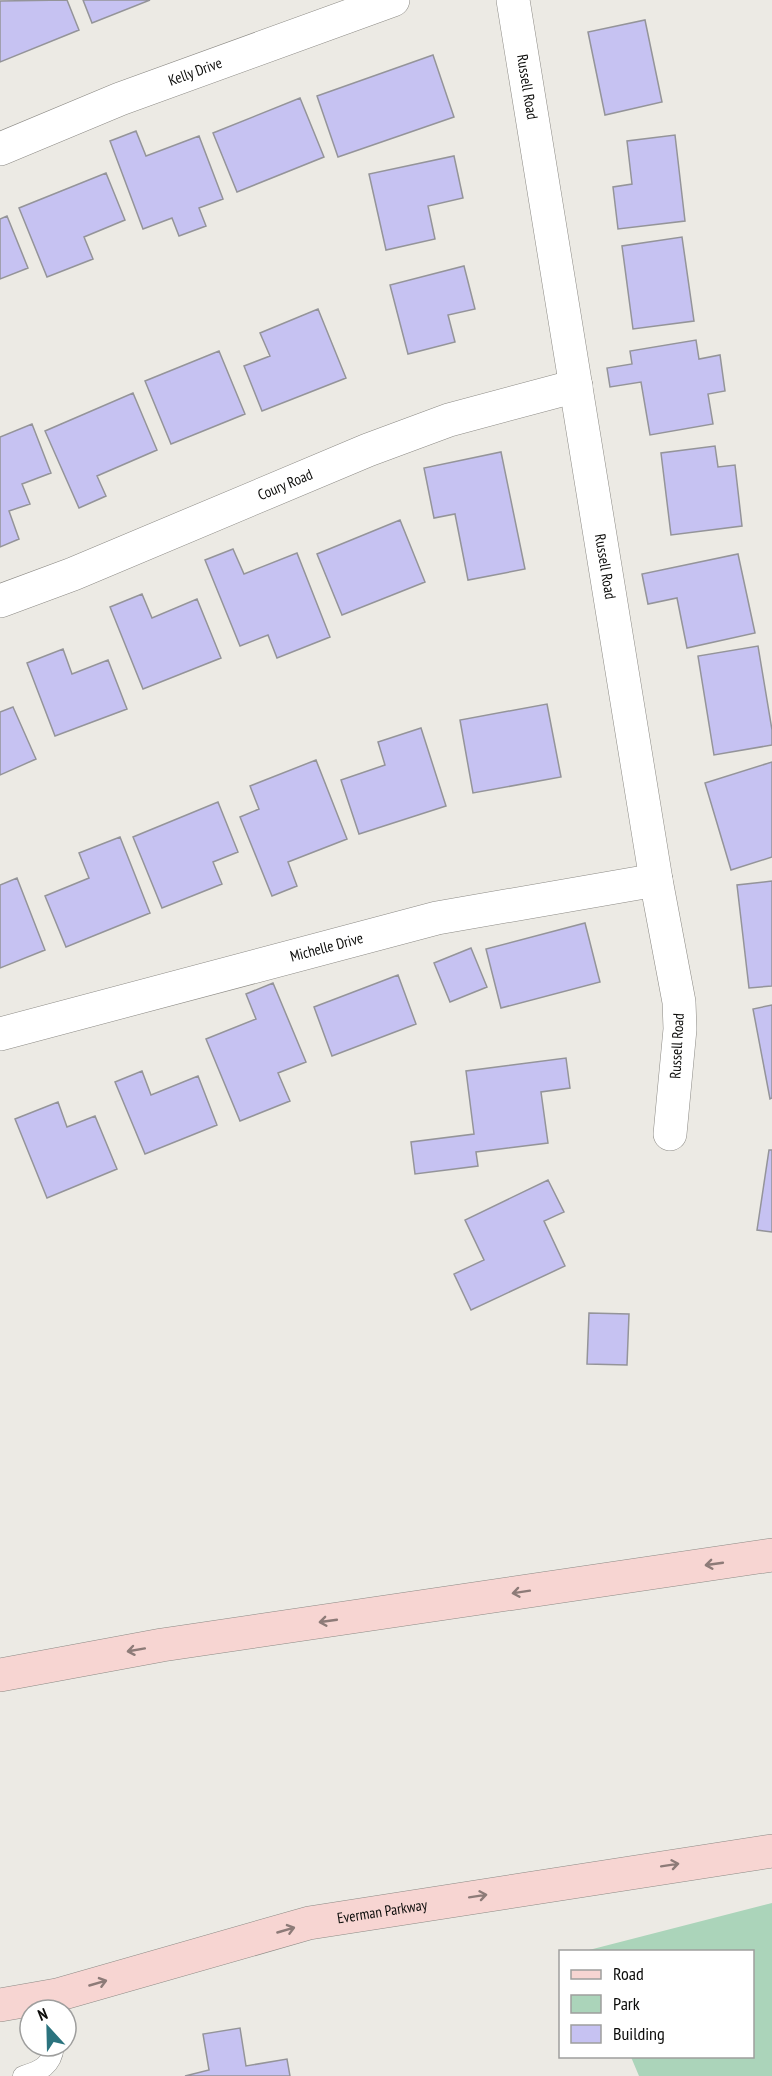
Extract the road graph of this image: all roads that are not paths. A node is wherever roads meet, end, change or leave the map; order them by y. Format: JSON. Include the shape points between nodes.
{"nodes":[{"id":1,"x":393,"y":0,"type":"edge"},
{"id":2,"x":513,"y":0,"type":"edge"},
{"id":3,"x":0,"y":149,"type":"edge"},
{"id":4,"x":576,"y":386,"type":"junction"},
{"id":5,"x":0,"y":601,"type":"edge"},
{"id":6,"x":656,"y":880,"type":"junction"},
{"id":7,"x":0,"y":1034,"type":"edge"},
{"id":8,"x":670,"y":1134,"type":"dead end"},
{"id":9,"x":772,"y":1555,"type":"edge"},
{"id":10,"x":0,"y":1675,"type":"edge"},
{"id":11,"x":772,"y":1851,"type":"edge"},
{"id":12,"x":69,"y":1998,"type":"edge"},
{"id":13,"x":18,"y":2004,"type":"edge"},
{"id":14,"x":0,"y":2005,"type":"edge"},
{"id":15,"x":52,"y":2058,"type":"edge"},
{"id":16,"x":23,"y":2076,"type":"edge"}],
"edges":[{"from":1,"to":3,"type":"street","name":"Kelly Drive","via":[[120,99]]},
{"from":2,"to":4,"type":"street","name":"Russell Road"},
{"from":4,"to":5,"type":"street","name":"Coury Road","via":[[449,420]]},
{"from":4,"to":6,"type":"street","name":"Russell Road"},
{"from":6,"to":7,"type":"street","name":"Michelle Drive","via":[[437,918]]},
{"from":6,"to":8,"type":"street","name":"Russell Road","via":[[679,1002]]},
{"from":9,"to":10,"type":"main road","one_way":true,"via":[[162,1645]]},
{"from":12,"to":11,"type":"main road","name":"Everman Parkway","one_way":true,"via":[[309,1923]]},
{"from":13,"to":14,"type":"main road","name":"Everman Parkway"},
{"from":15,"to":16,"type":"lane","via":[[43,2070]]}]}
